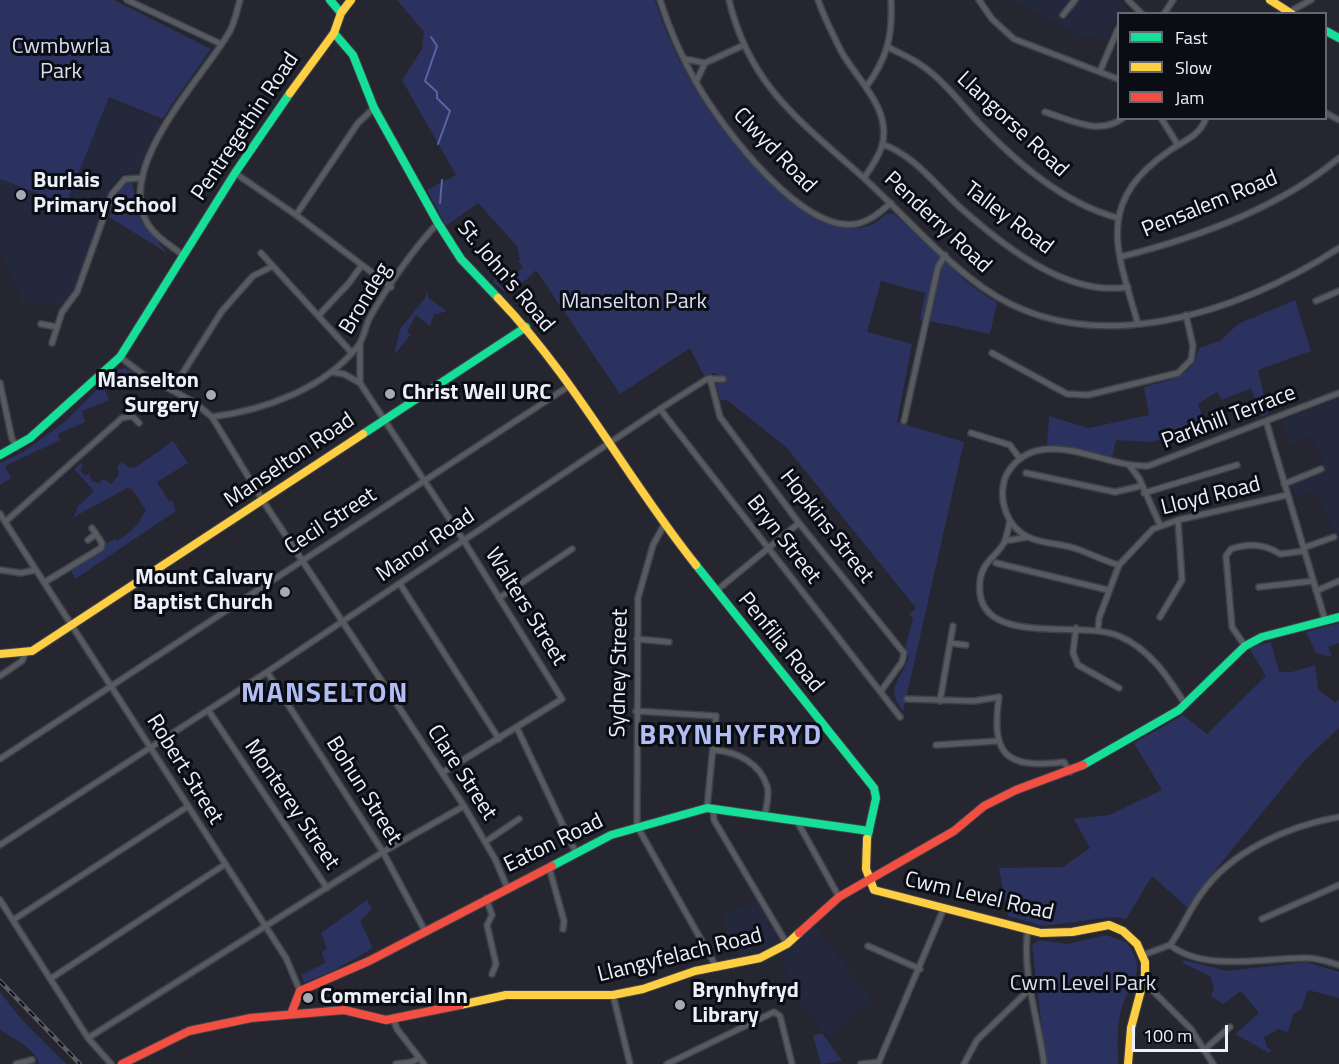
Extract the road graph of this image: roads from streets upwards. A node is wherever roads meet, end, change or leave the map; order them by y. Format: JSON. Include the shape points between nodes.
{"nodes":[{"id":1,"x":127,"y":0,"type":"edge"},
{"id":2,"x":240,"y":0,"type":"edge"},
{"id":3,"x":330,"y":0,"type":"edge"},
{"id":4,"x":351,"y":0,"type":"edge"},
{"id":5,"x":660,"y":0,"type":"edge"},
{"id":6,"x":729,"y":0,"type":"edge"},
{"id":7,"x":818,"y":0,"type":"edge"},
{"id":8,"x":891,"y":0,"type":"edge"},
{"id":9,"x":979,"y":0,"type":"edge"},
{"id":10,"x":1075,"y":0,"type":"edge"},
{"id":11,"x":1128,"y":0,"type":"edge"},
{"id":12,"x":1270,"y":0,"type":"edge"},
{"id":13,"x":1311,"y":0,"type":"edge"},
{"id":14,"x":1135,"y":7,"type":"junction"},
{"id":15,"x":1131,"y":12,"type":"edge"},
{"id":16,"x":1140,"y":12,"type":"edge"},
{"id":17,"x":1288,"y":12,"type":"edge"},
{"id":18,"x":1292,"y":12,"type":"edge"},
{"id":19,"x":341,"y":13,"type":"junction"},
{"id":20,"x":1063,"y":15,"type":"dead end"},
{"id":21,"x":334,"y":33,"type":"junction"},
{"id":22,"x":1117,"y":33,"type":"edge"},
{"id":23,"x":220,"y":44,"type":"junction"},
{"id":24,"x":744,"y":45,"type":"junction"},
{"id":25,"x":888,"y":47,"type":"junction"},
{"id":26,"x":685,"y":59,"type":"junction"},
{"id":27,"x":705,"y":63,"type":"junction"},
{"id":28,"x":1100,"y":71,"type":"junction"},
{"id":29,"x":1117,"y":78,"type":"edge"},
{"id":30,"x":696,"y":82,"type":"junction"},
{"id":31,"x":866,"y":87,"type":"junction"},
{"id":32,"x":374,"y":108,"type":"junction"},
{"id":33,"x":1045,"y":112,"type":"dead end"},
{"id":34,"x":1119,"y":120,"type":"edge"},
{"id":35,"x":1162,"y":120,"type":"edge"},
{"id":36,"x":1205,"y":120,"type":"edge"},
{"id":37,"x":882,"y":144,"type":"junction"},
{"id":38,"x":1178,"y":145,"type":"junction"},
{"id":39,"x":1339,"y":158,"type":"edge"},
{"id":40,"x":235,"y":173,"type":"junction"},
{"id":41,"x":142,"y":178,"type":"junction"},
{"id":42,"x":864,"y":178,"type":"junction"},
{"id":43,"x":891,"y":203,"type":"junction"},
{"id":44,"x":296,"y":215,"type":"junction"},
{"id":45,"x":1118,"y":218,"type":"junction"},
{"id":46,"x":438,"y":224,"type":"junction"},
{"id":47,"x":1339,"y":248,"type":"edge"},
{"id":48,"x":261,"y":253,"type":"dead end"},
{"id":49,"x":183,"y":255,"type":"junction"},
{"id":50,"x":945,"y":255,"type":"junction"},
{"id":51,"x":1120,"y":257,"type":"junction"},
{"id":52,"x":362,"y":265,"type":"junction"},
{"id":53,"x":273,"y":266,"type":"junction"},
{"id":54,"x":391,"y":287,"type":"junction"},
{"id":55,"x":1128,"y":287,"type":"junction"},
{"id":56,"x":1339,"y":291,"type":"edge"},
{"id":57,"x":1316,"y":301,"type":"dead end"},
{"id":58,"x":319,"y":315,"type":"junction"},
{"id":59,"x":1186,"y":315,"type":"junction"},
{"id":60,"x":41,"y":324,"type":"dead end"},
{"id":61,"x":1138,"y":324,"type":"junction"},
{"id":62,"x":57,"y":327,"type":"junction"},
{"id":63,"x":526,"y":327,"type":"junction"},
{"id":64,"x":52,"y":343,"type":"dead end"},
{"id":65,"x":360,"y":344,"type":"junction"},
{"id":66,"x":352,"y":353,"type":"junction"},
{"id":67,"x":992,"y":353,"type":"dead end"},
{"id":68,"x":120,"y":357,"type":"junction"},
{"id":69,"x":331,"y":372,"type":"junction"},
{"id":70,"x":710,"y":378,"type":"junction"},
{"id":71,"x":723,"y":379,"type":"dead end"},
{"id":72,"x":0,"y":383,"type":"edge"},
{"id":73,"x":360,"y":383,"type":"junction"},
{"id":74,"x":569,"y":386,"type":"junction"},
{"id":75,"x":172,"y":390,"type":"junction"},
{"id":76,"x":1339,"y":393,"type":"edge"},
{"id":77,"x":660,"y":409,"type":"junction"},
{"id":78,"x":212,"y":417,"type":"junction"},
{"id":79,"x":385,"y":420,"type":"junction"},
{"id":80,"x":904,"y":421,"type":"dead end"},
{"id":81,"x":1266,"y":421,"type":"junction"},
{"id":82,"x":140,"y":423,"type":"dead end"},
{"id":83,"x":971,"y":433,"type":"dead end"},
{"id":84,"x":609,"y":442,"type":"junction"},
{"id":85,"x":17,"y":447,"type":"junction"},
{"id":86,"x":0,"y":455,"type":"edge"},
{"id":87,"x":1020,"y":459,"type":"junction"},
{"id":88,"x":1129,"y":465,"type":"junction"},
{"id":89,"x":1148,"y":465,"type":"junction"},
{"id":90,"x":1237,"y":465,"type":"dead end"},
{"id":91,"x":1321,"y":469,"type":"dead end"},
{"id":92,"x":1026,"y":473,"type":"dead end"},
{"id":93,"x":1139,"y":478,"type":"junction"},
{"id":94,"x":423,"y":481,"type":"junction"},
{"id":95,"x":1284,"y":484,"type":"junction"},
{"id":96,"x":1142,"y":490,"type":"junction"},
{"id":97,"x":1287,"y":495,"type":"junction"},
{"id":98,"x":263,"y":501,"type":"junction"},
{"id":99,"x":0,"y":514,"type":"edge"},
{"id":100,"x":1178,"y":520,"type":"junction"},
{"id":101,"x":1010,"y":521,"type":"junction"},
{"id":102,"x":4,"y":522,"type":"junction"},
{"id":103,"x":799,"y":523,"type":"junction"},
{"id":104,"x":664,"y":525,"type":"junction"},
{"id":105,"x":1160,"y":525,"type":"junction"},
{"id":106,"x":92,"y":528,"type":"dead end"},
{"id":107,"x":96,"y":534,"type":"junction"},
{"id":108,"x":1028,"y":537,"type":"junction"},
{"id":109,"x":1334,"y":537,"type":"dead end"},
{"id":110,"x":88,"y":540,"type":"dead end"},
{"id":111,"x":464,"y":541,"type":"junction"},
{"id":112,"x":1005,"y":541,"type":"junction"},
{"id":113,"x":768,"y":548,"type":"junction"},
{"id":114,"x":572,"y":549,"type":"dead end"},
{"id":115,"x":1304,"y":549,"type":"junction"},
{"id":116,"x":1006,"y":558,"type":"dead end"},
{"id":117,"x":302,"y":561,"type":"junction"},
{"id":118,"x":996,"y":563,"type":"dead end"},
{"id":119,"x":1005,"y":565,"type":"junction"},
{"id":120,"x":1119,"y":565,"type":"junction"},
{"id":121,"x":0,"y":570,"type":"edge"},
{"id":122,"x":35,"y":570,"type":"junction"},
{"id":123,"x":1268,"y":578,"type":"dead end"},
{"id":124,"x":1313,"y":581,"type":"junction"},
{"id":125,"x":1339,"y":581,"type":"edge"},
{"id":126,"x":45,"y":582,"type":"junction"},
{"id":127,"x":400,"y":584,"type":"junction"},
{"id":128,"x":1269,"y":585,"type":"junction"},
{"id":129,"x":1259,"y":587,"type":"dead end"},
{"id":130,"x":1108,"y":590,"type":"junction"},
{"id":131,"x":716,"y":591,"type":"junction"},
{"id":132,"x":1316,"y":591,"type":"junction"},
{"id":133,"x":499,"y":597,"type":"junction"},
{"id":134,"x":1160,"y":616,"type":"dead end"},
{"id":135,"x":1339,"y":617,"type":"edge"},
{"id":136,"x":1325,"y":620,"type":"junction"},
{"id":137,"x":342,"y":621,"type":"junction"},
{"id":138,"x":73,"y":625,"type":"junction"},
{"id":139,"x":953,"y":626,"type":"dead end"},
{"id":140,"x":1076,"y":628,"type":"junction"},
{"id":141,"x":1098,"y":630,"type":"junction"},
{"id":142,"x":637,"y":639,"type":"junction"},
{"id":143,"x":669,"y":642,"type":"dead end"},
{"id":144,"x":950,"y":643,"type":"junction"},
{"id":145,"x":966,"y":645,"type":"dead end"},
{"id":146,"x":1245,"y":646,"type":"junction"},
{"id":147,"x":25,"y":653,"type":"junction"},
{"id":148,"x":0,"y":654,"type":"edge"},
{"id":149,"x":267,"y":672,"type":"junction"},
{"id":150,"x":0,"y":676,"type":"edge"},
{"id":151,"x":112,"y":687,"type":"junction"},
{"id":152,"x":1119,"y":688,"type":"dead end"},
{"id":153,"x":881,"y":691,"type":"junction"},
{"id":154,"x":908,"y":699,"type":"dead end"},
{"id":155,"x":940,"y":701,"type":"junction"},
{"id":156,"x":1185,"y":704,"type":"junction"},
{"id":157,"x":208,"y":710,"type":"junction"},
{"id":158,"x":636,"y":711,"type":"junction"},
{"id":159,"x":900,"y":717,"type":"dead end"},
{"id":160,"x":517,"y":728,"type":"junction"},
{"id":161,"x":499,"y":739,"type":"junction"},
{"id":162,"x":997,"y":741,"type":"junction"},
{"id":163,"x":936,"y":745,"type":"dead end"},
{"id":164,"x":150,"y":748,"type":"junction"},
{"id":165,"x":714,"y":750,"type":"junction"},
{"id":166,"x":0,"y":759,"type":"edge"},
{"id":167,"x":1070,"y":772,"type":"junction"},
{"id":168,"x":442,"y":773,"type":"junction"},
{"id":169,"x":464,"y":806,"type":"junction"},
{"id":170,"x":187,"y":807,"type":"junction"},
{"id":171,"x":710,"y":809,"type":"junction"},
{"id":172,"x":765,"y":815,"type":"junction"},
{"id":173,"x":1339,"y":817,"type":"edge"},
{"id":174,"x":519,"y":819,"type":"dead end"},
{"id":175,"x":797,"y":821,"type":"junction"},
{"id":176,"x":637,"y":826,"type":"junction"},
{"id":177,"x":869,"y":831,"type":"junction"},
{"id":178,"x":486,"y":842,"type":"junction"},
{"id":179,"x":0,"y":845,"type":"edge"},
{"id":180,"x":383,"y":852,"type":"junction"},
{"id":181,"x":576,"y":853,"type":"junction"},
{"id":182,"x":224,"y":865,"type":"junction"},
{"id":183,"x":549,"y":867,"type":"junction"},
{"id":184,"x":868,"y":880,"type":"junction"},
{"id":185,"x":1339,"y":885,"type":"edge"},
{"id":186,"x":507,"y":887,"type":"junction"},
{"id":187,"x":327,"y":888,"type":"junction"},
{"id":188,"x":839,"y":897,"type":"junction"},
{"id":189,"x":486,"y":898,"type":"junction"},
{"id":190,"x":0,"y":900,"type":"edge"},
{"id":191,"x":944,"y":908,"type":"junction"},
{"id":192,"x":1262,"y":919,"type":"dead end"},
{"id":193,"x":13,"y":920,"type":"junction"},
{"id":194,"x":266,"y":927,"type":"junction"},
{"id":195,"x":1028,"y":929,"type":"junction"},
{"id":196,"x":563,"y":930,"type":"dead end"},
{"id":197,"x":425,"y":931,"type":"junction"},
{"id":198,"x":787,"y":944,"type":"junction"},
{"id":199,"x":1170,"y":945,"type":"junction"},
{"id":200,"x":868,"y":946,"type":"dead end"},
{"id":201,"x":1143,"y":955,"type":"junction"},
{"id":202,"x":496,"y":964,"type":"junction"},
{"id":203,"x":1339,"y":965,"type":"edge"},
{"id":204,"x":503,"y":966,"type":"dead end"},
{"id":205,"x":717,"y":968,"type":"junction"},
{"id":206,"x":920,"y":969,"type":"junction"},
{"id":207,"x":492,"y":974,"type":"dead end"},
{"id":208,"x":50,"y":979,"type":"junction"},
{"id":209,"x":1143,"y":986,"type":"junction"},
{"id":210,"x":1031,"y":988,"type":"junction"},
{"id":211,"x":300,"y":991,"type":"junction"},
{"id":212,"x":613,"y":995,"type":"junction"},
{"id":213,"x":291,"y":1014,"type":"junction"},
{"id":214,"x":393,"y":1019,"type":"junction"},
{"id":215,"x":1230,"y":1027,"type":"dead end"},
{"id":216,"x":88,"y":1038,"type":"junction"},
{"id":217,"x":1204,"y":1050,"type":"junction"},
{"id":218,"x":419,"y":1058,"type":"junction"},
{"id":219,"x":32,"y":1060,"type":"dead end"},
{"id":220,"x":878,"y":1063,"type":"edge"},
{"id":221,"x":16,"y":1064,"type":"edge"},
{"id":222,"x":111,"y":1064,"type":"edge"},
{"id":223,"x":122,"y":1064,"type":"edge"},
{"id":224,"x":396,"y":1064,"type":"edge"},
{"id":225,"x":424,"y":1064,"type":"edge"},
{"id":226,"x":630,"y":1064,"type":"edge"},
{"id":227,"x":667,"y":1064,"type":"edge"},
{"id":228,"x":792,"y":1064,"type":"edge"},
{"id":229,"x":861,"y":1064,"type":"edge"},
{"id":230,"x":964,"y":1064,"type":"edge"},
{"id":231,"x":1044,"y":1064,"type":"edge"},
{"id":232,"x":1128,"y":1064,"type":"edge"},
{"id":233,"x":1213,"y":1064,"type":"edge"}],
"edges":[{"from":1,"to":23,"type":"street"},
{"from":2,"to":23,"type":"street","via":[[231,30]]},
{"from":3,"to":19,"type":"street"},
{"from":4,"to":19,"type":"street","name":"Pentregethin Road"},
{"from":5,"to":26,"type":"street","name":"Clwyd Road"},
{"from":6,"to":24,"type":"street","name":"Penderry Road"},
{"from":7,"to":31,"type":"street","via":[[842,52]]},
{"from":8,"to":25,"type":"street"},
{"from":9,"to":28,"type":"street","via":[[992,19],[1014,39]]},
{"from":10,"to":20,"type":"street"},
{"from":11,"to":14,"type":"street"},
{"from":12,"to":17,"type":"street"},
{"from":13,"to":18,"type":"street"},
{"from":14,"to":15,"type":"street"},
{"from":14,"to":16,"type":"street"},
{"from":19,"to":21,"type":"street","name":"Pentregethin Road"},
{"from":21,"to":32,"type":"street","name":"St. John's Road","via":[[353,55]]},
{"from":21,"to":40,"type":"street","name":"Pentregethin Road"},
{"from":22,"to":28,"type":"street"},
{"from":23,"to":41,"type":"street","via":[[167,122]]},
{"from":24,"to":27,"type":"street"},
{"from":24,"to":42,"type":"street","name":"Penderry Road","via":[[779,101]]},
{"from":25,"to":31,"type":"street"},
{"from":25,"to":45,"type":"street","name":"Llangorse Road","via":[[938,79],[984,128],[1072,201]]},
{"from":26,"to":27,"type":"street"},
{"from":26,"to":30,"type":"street","name":"Clwyd Road"},
{"from":27,"to":30,"type":"street"},
{"from":28,"to":29,"type":"street"},
{"from":30,"to":43,"type":"street","name":"Clwyd Road","via":[[730,134],[803,206],[840,224],[859,223]]},
{"from":31,"to":37,"type":"street","via":[[881,116]]},
{"from":32,"to":44,"type":"street","via":[[358,123]]},
{"from":32,"to":46,"type":"street","name":"St. John's Road"},
{"from":33,"to":34,"type":"street","via":[[1098,128]]},
{"from":35,"to":38,"type":"street"},
{"from":36,"to":38,"type":"street","via":[[1203,127]]},
{"from":37,"to":42,"type":"street"},
{"from":37,"to":55,"type":"street","name":"Talley Road","via":[[911,160],[989,231],[1041,266],[1093,287]]},
{"from":38,"to":45,"type":"street","via":[[1134,182],[1120,206]]},
{"from":39,"to":51,"type":"street","name":"Pensalem Road","via":[[1245,214],[1159,247]]},
{"from":40,"to":44,"type":"street"},
{"from":40,"to":49,"type":"street","name":"Pentregethin Road"},
{"from":41,"to":49,"type":"street","via":[[140,204],[146,221],[157,236]]},
{"from":41,"to":62,"type":"street","via":[[124,179],[112,194],[77,292],[62,310]]},
{"from":42,"to":43,"type":"street","name":"Penderry Road"},
{"from":43,"to":50,"type":"street","name":"Penderry Road"},
{"from":44,"to":52,"type":"street"},
{"from":45,"to":51,"type":"street"},
{"from":46,"to":54,"type":"street","name":"Brondeg"},
{"from":46,"to":63,"type":"street","name":"St. John's Road","via":[[461,259]]},
{"from":47,"to":59,"type":"street","name":"Penderry Road","via":[[1249,296]]},
{"from":48,"to":53,"type":"street"},
{"from":49,"to":68,"type":"street","name":"Pentregethin Road"},
{"from":50,"to":61,"type":"street","name":"Penderry Road","via":[[983,288],[1034,313],[1092,326]]},
{"from":50,"to":80,"type":"street","via":[[938,267]]},
{"from":51,"to":55,"type":"street"},
{"from":52,"to":54,"type":"street"},
{"from":52,"to":58,"type":"street"},
{"from":53,"to":58,"type":"street"},
{"from":53,"to":75,"type":"street","via":[[253,276],[222,310]]},
{"from":54,"to":65,"type":"street","name":"Brondeg","via":[[371,316]]},
{"from":55,"to":61,"type":"street"},
{"from":56,"to":57,"type":"street"},
{"from":58,"to":66,"type":"street"},
{"from":59,"to":61,"type":"street","name":"Penderry Road"},
{"from":59,"to":67,"type":"street","via":[[1193,346],[1191,360],[1178,373],[1088,395],[1068,394]]},
{"from":60,"to":62,"type":"street"},
{"from":62,"to":64,"type":"street"},
{"from":63,"to":74,"type":"street","name":"St. John's Road"},
{"from":63,"to":79,"type":"street","name":"Manselton Road"},
{"from":65,"to":66,"type":"street","name":"Brondeg"},
{"from":65,"to":73,"type":"street"},
{"from":66,"to":69,"type":"street","name":"Brondeg"},
{"from":68,"to":75,"type":"street"},
{"from":68,"to":85,"type":"street","name":"Pentregethin Road"},
{"from":69,"to":73,"type":"street"},
{"from":69,"to":78,"type":"street","name":"Brondeg","via":[[286,397]]},
{"from":70,"to":71,"type":"street"},
{"from":70,"to":77,"type":"street","name":"Manor Road"},
{"from":70,"to":103,"type":"street","name":"Hopkins Street","via":[[720,417]]},
{"from":72,"to":85,"type":"street"},
{"from":73,"to":79,"type":"street","name":"Walters Street"},
{"from":74,"to":84,"type":"street","name":"St. John's Road"},
{"from":74,"to":94,"type":"street","name":"Cecil Street"},
{"from":75,"to":78,"type":"street"},
{"from":76,"to":81,"type":"street","name":"Parkhill Terrace"},
{"from":77,"to":84,"type":"street","name":"Manor Road"},
{"from":77,"to":113,"type":"street","name":"Bryn Street"},
{"from":78,"to":98,"type":"street","name":"Clare Street"},
{"from":79,"to":94,"type":"street","name":"Walters Street"},
{"from":79,"to":98,"type":"street","name":"Manselton Road"},
{"from":81,"to":89,"type":"street","name":"Parkhill Terrace"},
{"from":81,"to":95,"type":"street"},
{"from":82,"to":102,"type":"street","via":[[132,416],[122,418]]},
{"from":83,"to":87,"type":"street","via":[[1010,445]]},
{"from":84,"to":104,"type":"street","name":"Penfilia Road"},
{"from":84,"to":111,"type":"street","name":"Manor Road"},
{"from":85,"to":86,"type":"street","name":"Pentregethin Road"},
{"from":87,"to":88,"type":"street","name":"Parkhill Terrace","via":[[1038,450],[1049,450]]},
{"from":87,"to":101,"type":"street","via":[[1004,482],[1002,496]]},
{"from":88,"to":89,"type":"street","name":"Parkhill Terrace"},
{"from":88,"to":93,"type":"street"},
{"from":89,"to":93,"type":"street"},
{"from":90,"to":96,"type":"street"},
{"from":91,"to":95,"type":"street"},
{"from":92,"to":96,"type":"street","via":[[1115,492]]},
{"from":93,"to":96,"type":"street"},
{"from":94,"to":111,"type":"street","name":"Walters Street"},
{"from":94,"to":117,"type":"street","name":"Cecil Street"},
{"from":95,"to":97,"type":"street"},
{"from":96,"to":105,"type":"street"},
{"from":97,"to":100,"type":"street","name":"Lloyd Road"},
{"from":97,"to":115,"type":"street"},
{"from":98,"to":117,"type":"street","name":"Clare Street"},
{"from":98,"to":138,"type":"street","name":"Manselton Road"},
{"from":99,"to":102,"type":"street","name":"Robert Street"},
{"from":100,"to":105,"type":"street","name":"Lloyd Road"},
{"from":100,"to":134,"type":"street","via":[[1182,580]]},
{"from":101,"to":108,"type":"street"},
{"from":101,"to":112,"type":"street"},
{"from":102,"to":122,"type":"street","name":"Robert Street"},
{"from":103,"to":113,"type":"street"},
{"from":103,"to":153,"type":"street","name":"Hopkins Street","via":[[904,653]]},
{"from":104,"to":131,"type":"street","name":"Penfilia Road"},
{"from":104,"to":142,"type":"street","name":"Sydney Street","via":[[653,545],[638,598]]},
{"from":105,"to":120,"type":"street","name":"Lloyd Road"},
{"from":106,"to":107,"type":"street"},
{"from":107,"to":110,"type":"street"},
{"from":107,"to":126,"type":"street","via":[[102,543],[98,551]]},
{"from":108,"to":112,"type":"street"},
{"from":108,"to":120,"type":"street","via":[[1076,548]]},
{"from":109,"to":115,"type":"street"},
{"from":111,"to":127,"type":"street","name":"Manor Road"},
{"from":111,"to":133,"type":"street","name":"Walters Street"},
{"from":112,"to":140,"type":"street","via":[[982,569],[979,583],[987,610],[997,620],[1014,627]]},
{"from":113,"to":131,"type":"street"},
{"from":113,"to":153,"type":"street","name":"Bryn Street"},
{"from":114,"to":133,"type":"street"},
{"from":115,"to":124,"type":"street"},
{"from":115,"to":146,"type":"street","via":[[1280,555],[1268,546],[1241,546],[1231,549],[1226,556],[1232,627]]},
{"from":116,"to":119,"type":"street"},
{"from":117,"to":137,"type":"street","name":"Clare Street"},
{"from":117,"to":151,"type":"street","name":"Cecil Street"},
{"from":118,"to":119,"type":"street"},
{"from":119,"to":130,"type":"street"},
{"from":120,"to":130,"type":"street","name":"Lloyd Road"},
{"from":121,"to":122,"type":"street"},
{"from":122,"to":126,"type":"street","name":"Robert Street"},
{"from":123,"to":128,"type":"street"},
{"from":124,"to":128,"type":"street"},
{"from":124,"to":132,"type":"street"},
{"from":125,"to":132,"type":"street"},
{"from":126,"to":138,"type":"street","name":"Robert Street"},
{"from":127,"to":137,"type":"street","name":"Manor Road"},
{"from":127,"to":161,"type":"street"},
{"from":128,"to":129,"type":"street"},
{"from":130,"to":141,"type":"street","name":"Lloyd Road"},
{"from":131,"to":177,"type":"street","name":"Penfilia Road","via":[[874,789],[876,798]]},
{"from":132,"to":136,"type":"street"},
{"from":133,"to":160,"type":"street","name":"Walters Street","via":[[562,699]]},
{"from":135,"to":136,"type":"street","name":"Llangyfelach Road"},
{"from":136,"to":146,"type":"street","name":"Llangyfelach Road","via":[[1262,637]]},
{"from":137,"to":149,"type":"street","name":"Manor Road"},
{"from":137,"to":168,"type":"street","name":"Clare Street"},
{"from":138,"to":147,"type":"street","name":"Manselton Road"},
{"from":138,"to":151,"type":"street","name":"Robert Street"},
{"from":139,"to":144,"type":"street"},
{"from":140,"to":141,"type":"street"},
{"from":140,"to":152,"type":"street","via":[[1073,653],[1078,665]]},
{"from":141,"to":156,"type":"street","via":[[1117,635],[1148,654]]},
{"from":142,"to":143,"type":"street"},
{"from":142,"to":158,"type":"street","name":"Sydney Street"},
{"from":144,"to":145,"type":"street"},
{"from":144,"to":155,"type":"street"},
{"from":146,"to":156,"type":"street","name":"Llangyfelach Road"},
{"from":147,"to":148,"type":"street"},
{"from":147,"to":150,"type":"street","via":[[22,661]]},
{"from":149,"to":157,"type":"street","name":"Manor Road"},
{"from":149,"to":180,"type":"street","name":"Bohun Street"},
{"from":151,"to":164,"type":"street","name":"Robert Street"},
{"from":151,"to":166,"type":"street","name":"Cecil Street"},
{"from":153,"to":159,"type":"street","name":"Bryn Street"},
{"from":154,"to":155,"type":"street"},
{"from":155,"to":162,"type":"street","via":[[999,697]]},
{"from":156,"to":167,"type":"street","name":"Llangyfelach Road","via":[[1150,729]]},
{"from":157,"to":164,"type":"street","name":"Manor Road"},
{"from":157,"to":187,"type":"street","name":"Monterey Street"},
{"from":158,"to":165,"type":"street","via":[[716,716]]},
{"from":158,"to":176,"type":"street","name":"Sydney Street"},
{"from":160,"to":161,"type":"street"},
{"from":160,"to":181,"type":"street"},
{"from":161,"to":168,"type":"street"},
{"from":162,"to":163,"type":"street"},
{"from":162,"to":167,"type":"street","via":[[1001,750],[1017,761],[1050,765],[1064,762]]},
{"from":164,"to":170,"type":"street","name":"Robert Street"},
{"from":164,"to":179,"type":"street","name":"Manor Road"},
{"from":165,"to":171,"type":"street"},
{"from":165,"to":172,"type":"street","via":[[743,756],[764,780],[768,788]]},
{"from":167,"to":184,"type":"street","name":"Llangyfelach Road","via":[[1016,790],[984,806],[954,831]]},
{"from":168,"to":169,"type":"street","name":"Clare Street"},
{"from":169,"to":178,"type":"street","name":"Clare Street"},
{"from":169,"to":180,"type":"street"},
{"from":170,"to":182,"type":"street","name":"Robert Street"},
{"from":170,"to":193,"type":"street"},
{"from":171,"to":172,"type":"street","name":"Eaton Road"},
{"from":171,"to":176,"type":"street","name":"Eaton Road"},
{"from":171,"to":198,"type":"street"},
{"from":172,"to":175,"type":"street","name":"Eaton Road"},
{"from":173,"to":199,"type":"street","via":[[1279,837],[1225,866],[1202,892]]},
{"from":174,"to":178,"type":"street"},
{"from":175,"to":177,"type":"street","name":"Eaton Road"},
{"from":175,"to":188,"type":"street"},
{"from":176,"to":181,"type":"street","name":"Eaton Road"},
{"from":176,"to":205,"type":"street"},
{"from":177,"to":184,"type":"street","name":"Penfilia Road"},
{"from":178,"to":186,"type":"street","name":"Clare Street"},
{"from":180,"to":187,"type":"street"},
{"from":180,"to":197,"type":"street","name":"Bohun Street"},
{"from":181,"to":183,"type":"street","name":"Eaton Road"},
{"from":182,"to":194,"type":"street","name":"Robert Street"},
{"from":182,"to":208,"type":"street"},
{"from":183,"to":186,"type":"street","name":"Eaton Road"},
{"from":183,"to":196,"type":"street"},
{"from":184,"to":188,"type":"street","name":"Llangyfelach Road"},
{"from":184,"to":191,"type":"street","name":"Cwm Level Road","via":[[881,894]]},
{"from":185,"to":192,"type":"street"},
{"from":186,"to":189,"type":"street","name":"Eaton Road"},
{"from":187,"to":194,"type":"street"},
{"from":188,"to":198,"type":"street","name":"Llangyfelach Road"},
{"from":189,"to":197,"type":"street","name":"Eaton Road"},
{"from":189,"to":202,"type":"street","via":[[492,910],[487,925]]},
{"from":190,"to":193,"type":"street"},
{"from":191,"to":195,"type":"street","name":"Cwm Level Road"},
{"from":191,"to":206,"type":"street"},
{"from":193,"to":208,"type":"street"},
{"from":194,"to":211,"type":"street","name":"Robert Street","via":[[286,958]]},
{"from":194,"to":216,"type":"street"},
{"from":195,"to":201,"type":"street","name":"Cwm Level Road","via":[[1062,934],[1109,925],[1130,936]]},
{"from":195,"to":210,"type":"street"},
{"from":197,"to":211,"type":"street","name":"Eaton Road"},
{"from":198,"to":205,"type":"street","name":"Llangyfelach Road","via":[[760,958]]},
{"from":199,"to":201,"type":"street"},
{"from":199,"to":203,"type":"street","via":[[1214,960],[1306,958]]},
{"from":200,"to":206,"type":"street"},
{"from":201,"to":209,"type":"street"},
{"from":202,"to":204,"type":"street"},
{"from":202,"to":207,"type":"street"},
{"from":205,"to":212,"type":"street","name":"Llangyfelach Road"},
{"from":206,"to":220,"type":"street"},
{"from":208,"to":216,"type":"street"},
{"from":209,"to":217,"type":"street","via":[[1152,990],[1191,1029]]},
{"from":209,"to":232,"type":"street","via":[[1131,1028]]},
{"from":210,"to":230,"type":"street","via":[[977,1040]]},
{"from":210,"to":231,"type":"street"},
{"from":211,"to":213,"type":"street"},
{"from":212,"to":214,"type":"street","name":"Llangyfelach Road","via":[[506,995]]},
{"from":212,"to":226,"type":"street"},
{"from":213,"to":214,"type":"street","name":"Llangyfelach Road","via":[[344,1010]]},
{"from":213,"to":223,"type":"street","name":"Llangyfelach Road","via":[[189,1030]]},
{"from":214,"to":218,"type":"street"},
{"from":215,"to":217,"type":"street"},
{"from":216,"to":222,"type":"street"},
{"from":217,"to":233,"type":"street"},
{"from":218,"to":224,"type":"street"},
{"from":218,"to":225,"type":"street"},
{"from":219,"to":221,"type":"street"},
{"from":220,"to":229,"type":"street"},
{"from":227,"to":228,"type":"street","via":[[774,1011],[780,1016]]}]}
